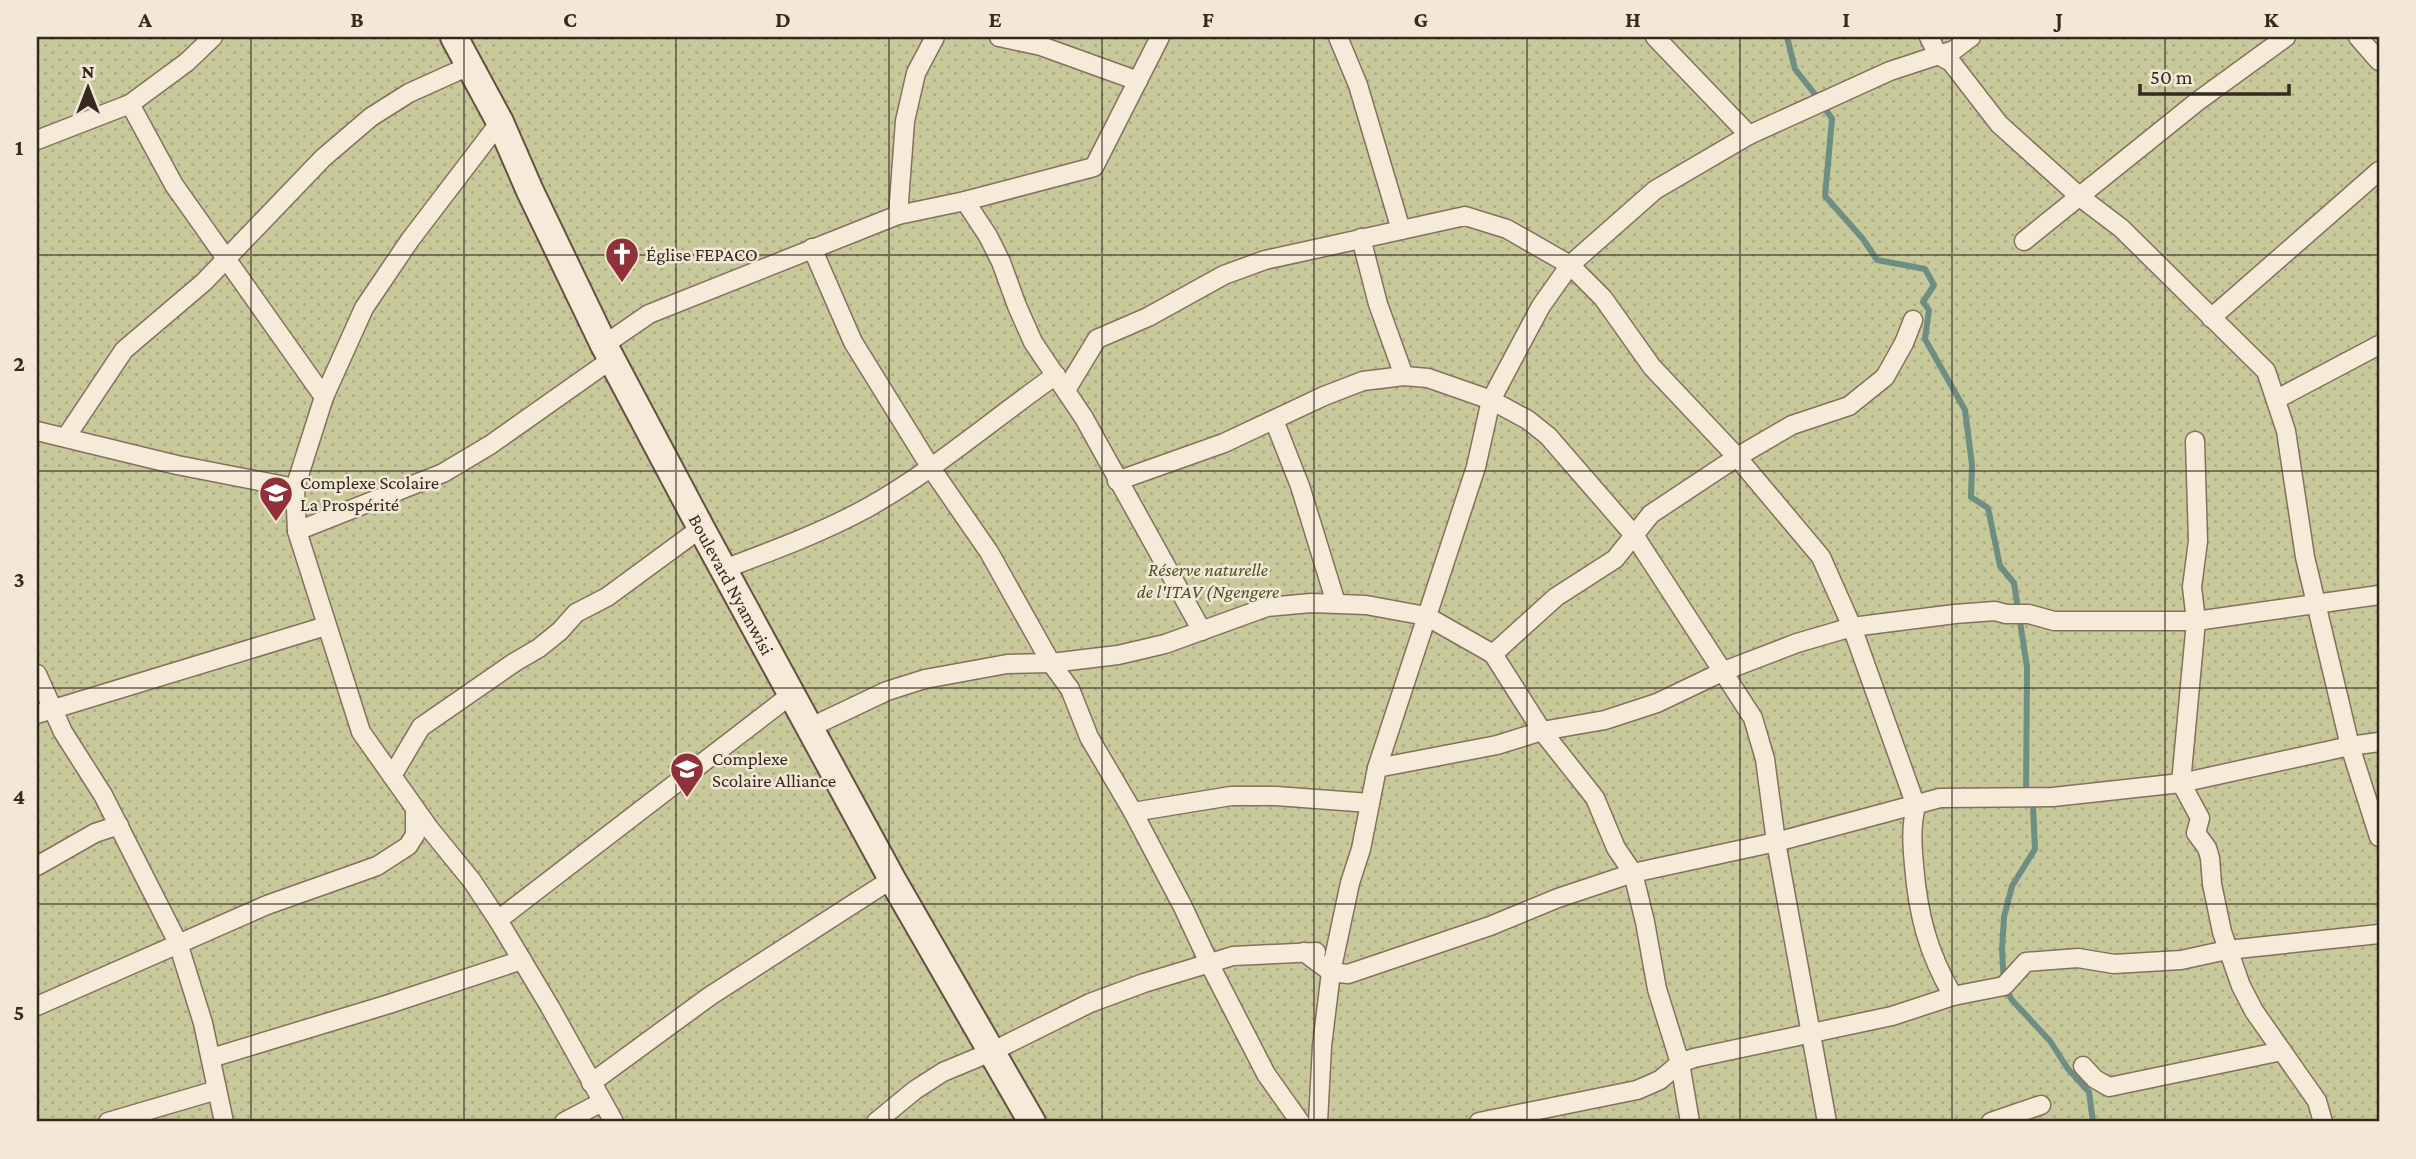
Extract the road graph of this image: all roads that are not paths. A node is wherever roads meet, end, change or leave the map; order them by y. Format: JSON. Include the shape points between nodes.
{"nodes":[{"id":1,"x":212,"y":37,"type":"edge"},
{"id":2,"x":454,"y":37,"type":"edge"},
{"id":3,"x":935,"y":37,"type":"edge"},
{"id":4,"x":999,"y":37,"type":"edge"},
{"id":5,"x":1160,"y":37,"type":"edge"},
{"id":6,"x":1338,"y":37,"type":"edge"},
{"id":7,"x":1655,"y":37,"type":"edge"},
{"id":8,"x":1929,"y":37,"type":"edge"},
{"id":9,"x":1971,"y":37,"type":"edge"},
{"id":10,"x":2286,"y":37,"type":"edge"},
{"id":11,"x":2358,"y":37,"type":"edge"},
{"id":12,"x":1938,"y":55,"type":"junction"},
{"id":13,"x":2379,"y":61,"type":"edge"},
{"id":14,"x":469,"y":66,"type":"junction"},
{"id":15,"x":1138,"y":81,"type":"junction"},
{"id":16,"x":130,"y":104,"type":"junction"},
{"id":17,"x":500,"y":122,"type":"junction"},
{"id":18,"x":1749,"y":135,"type":"junction"},
{"id":19,"x":37,"y":140,"type":"edge"},
{"id":20,"x":2379,"y":171,"type":"edge"},
{"id":21,"x":2080,"y":197,"type":"junction"},
{"id":22,"x":965,"y":201,"type":"junction"},
{"id":23,"x":898,"y":215,"type":"junction"},
{"id":24,"x":1401,"y":230,"type":"junction"},
{"id":25,"x":1361,"y":238,"type":"junction"},
{"id":26,"x":2024,"y":242,"type":"dead end"},
{"id":27,"x":812,"y":248,"type":"junction"},
{"id":28,"x":226,"y":258,"type":"junction"},
{"id":29,"x":1570,"y":265,"type":"junction"},
{"id":30,"x":2211,"y":318,"type":"junction"},
{"id":31,"x":1913,"y":320,"type":"dead end"},
{"id":32,"x":2379,"y":345,"type":"edge"},
{"id":33,"x":608,"y":352,"type":"junction"},
{"id":34,"x":1404,"y":376,"type":"junction"},
{"id":35,"x":1061,"y":382,"type":"junction"},
{"id":36,"x":324,"y":397,"type":"junction"},
{"id":37,"x":2277,"y":399,"type":"junction"},
{"id":38,"x":1492,"y":400,"type":"junction"},
{"id":39,"x":1273,"y":420,"type":"junction"},
{"id":40,"x":37,"y":431,"type":"edge"},
{"id":41,"x":66,"y":437,"type":"junction"},
{"id":42,"x":2195,"y":441,"type":"dead end"},
{"id":43,"x":1737,"y":457,"type":"junction"},
{"id":44,"x":931,"y":468,"type":"junction"},
{"id":45,"x":1117,"y":481,"type":"junction"},
{"id":46,"x":295,"y":488,"type":"junction"},
{"id":47,"x":701,"y":528,"type":"junction"},
{"id":48,"x":297,"y":531,"type":"junction"},
{"id":49,"x":1634,"y":535,"type":"junction"},
{"id":50,"x":723,"y":569,"type":"junction"},
{"id":51,"x":2379,"y":595,"type":"edge"},
{"id":52,"x":1336,"y":603,"type":"junction"},
{"id":53,"x":2316,"y":603,"type":"junction"},
{"id":54,"x":1426,"y":616,"type":"junction"},
{"id":55,"x":2196,"y":621,"type":"junction"},
{"id":56,"x":326,"y":626,"type":"junction"},
{"id":57,"x":1852,"y":627,"type":"junction"},
{"id":58,"x":1202,"y":631,"type":"junction"},
{"id":59,"x":1493,"y":654,"type":"junction"},
{"id":60,"x":1051,"y":663,"type":"junction"},
{"id":61,"x":1724,"y":671,"type":"junction"},
{"id":62,"x":37,"y":674,"type":"edge"},
{"id":63,"x":792,"y":694,"type":"junction"},
{"id":64,"x":44,"y":712,"type":"edge"},
{"id":65,"x":811,"y":727,"type":"junction"},
{"id":66,"x":1542,"y":731,"type":"junction"},
{"id":67,"x":2379,"y":742,"type":"edge"},
{"id":68,"x":2350,"y":746,"type":"junction"},
{"id":69,"x":1377,"y":768,"type":"junction"},
{"id":70,"x":392,"y":776,"type":"junction"},
{"id":71,"x":2181,"y":783,"type":"junction"},
{"id":72,"x":1370,"y":803,"type":"junction"},
{"id":73,"x":1916,"y":806,"type":"junction"},
{"id":74,"x":415,"y":809,"type":"junction"},
{"id":75,"x":1133,"y":812,"type":"junction"},
{"id":76,"x":120,"y":825,"type":"junction"},
{"id":77,"x":2379,"y":837,"type":"edge"},
{"id":78,"x":1776,"y":842,"type":"junction"},
{"id":79,"x":408,"y":846,"type":"junction"},
{"id":80,"x":450,"y":855,"type":"junction"},
{"id":81,"x":37,"y":866,"type":"edge"},
{"id":82,"x":1633,"y":873,"type":"junction"},
{"id":83,"x":892,"y":879,"type":"junction"},
{"id":84,"x":498,"y":920,"type":"junction"},
{"id":85,"x":2379,"y":934,"type":"edge"},
{"id":86,"x":178,"y":943,"type":"junction"},
{"id":87,"x":2227,"y":950,"type":"junction"},
{"id":88,"x":1335,"y":952,"type":"junction"},
{"id":89,"x":1304,"y":953,"type":"junction"},
{"id":90,"x":522,"y":960,"type":"junction"},
{"id":91,"x":1210,"y":965,"type":"junction"},
{"id":92,"x":1331,"y":972,"type":"junction"},
{"id":93,"x":1953,"y":996,"type":"junction"},
{"id":94,"x":37,"y":1006,"type":"edge"},
{"id":95,"x":1811,"y":1032,"type":"junction"},
{"id":96,"x":2282,"y":1051,"type":"junction"},
{"id":97,"x":991,"y":1052,"type":"junction"},
{"id":98,"x":211,"y":1058,"type":"junction"},
{"id":99,"x":1680,"y":1063,"type":"junction"},
{"id":100,"x":2083,"y":1066,"type":"dead end"},
{"id":101,"x":592,"y":1083,"type":"junction"},
{"id":102,"x":217,"y":1090,"type":"junction"},
{"id":103,"x":602,"y":1102,"type":"junction"},
{"id":104,"x":2041,"y":1105,"type":"dead end"},
{"id":105,"x":108,"y":1122,"type":"edge"},
{"id":106,"x":224,"y":1122,"type":"edge"},
{"id":107,"x":564,"y":1122,"type":"edge"},
{"id":108,"x":614,"y":1122,"type":"edge"},
{"id":109,"x":876,"y":1122,"type":"edge"},
{"id":110,"x":1032,"y":1122,"type":"edge"},
{"id":111,"x":1300,"y":1122,"type":"edge"},
{"id":112,"x":1318,"y":1122,"type":"edge"},
{"id":113,"x":1479,"y":1122,"type":"edge"},
{"id":114,"x":1690,"y":1122,"type":"edge"},
{"id":115,"x":1827,"y":1122,"type":"edge"},
{"id":116,"x":1991,"y":1122,"type":"edge"},
{"id":117,"x":2323,"y":1122,"type":"edge"}],
"edges":[{"from":1,"to":16,"type":"street","via":[[187,62]]},
{"from":2,"to":14,"type":"main road","name":"Boulevard Nyamwisi"},
{"from":3,"to":23,"type":"street","via":[[916,73],[905,121]]},
{"from":4,"to":15,"type":"street","via":[[1041,46]]},
{"from":5,"to":15,"type":"street"},
{"from":6,"to":24,"type":"street","via":[[1358,85]]},
{"from":7,"to":18,"type":"street"},
{"from":8,"to":12,"type":"street"},
{"from":9,"to":12,"type":"street"},
{"from":10,"to":21,"type":"street"},
{"from":11,"to":13,"type":"street"},
{"from":12,"to":18,"type":"street","via":[[1889,71]]},
{"from":12,"to":21,"type":"street","via":[[1951,62],[1999,124]]},
{"from":14,"to":17,"type":"main road","name":"Boulevard Nyamwisi"},
{"from":14,"to":28,"type":"street","via":[[409,93],[371,117],[323,158]]},
{"from":15,"to":22,"type":"street","via":[[1094,167]]},
{"from":16,"to":19,"type":"street"},
{"from":16,"to":28,"type":"street","via":[[174,185]]},
{"from":17,"to":33,"type":"main road","name":"Boulevard Nyamwisi"},
{"from":17,"to":36,"type":"street","via":[[364,308]]},
{"from":18,"to":29,"type":"street","via":[[1655,190]]},
{"from":20,"to":30,"type":"street"},
{"from":21,"to":26,"type":"street"},
{"from":21,"to":30,"type":"street","via":[[2121,228]]},
{"from":22,"to":23,"type":"street"},
{"from":22,"to":35,"type":"street","via":[[1001,262],[1033,342]]},
{"from":23,"to":27,"type":"street"},
{"from":24,"to":25,"type":"street"},
{"from":24,"to":29,"type":"street","via":[[1465,216],[1507,229]]},
{"from":25,"to":34,"type":"street"},
{"from":25,"to":35,"type":"street","via":[[1265,260],[1224,275],[1097,339]]},
{"from":27,"to":33,"type":"street","via":[[649,314]]},
{"from":27,"to":44,"type":"street","via":[[853,342]]},
{"from":28,"to":36,"type":"street"},
{"from":28,"to":41,"type":"street","via":[[124,350]]},
{"from":29,"to":38,"type":"street","via":[[1541,306]]},
{"from":29,"to":43,"type":"street","via":[[1603,298],[1652,367]]},
{"from":30,"to":37,"type":"street","via":[[2266,371]]},
{"from":31,"to":43,"type":"street","via":[[1885,377],[1849,406],[1792,425]]},
{"from":32,"to":37,"type":"street"},
{"from":33,"to":47,"type":"main road","name":"Boulevard Nyamwisi"},
{"from":33,"to":48,"type":"street","via":[[490,445],[443,473]]},
{"from":34,"to":38,"type":"street"},
{"from":34,"to":39,"type":"street","via":[[1363,382]]},
{"from":35,"to":44,"type":"street"},
{"from":35,"to":45,"type":"street"},
{"from":36,"to":46,"type":"street"},
{"from":37,"to":53,"type":"street"},
{"from":38,"to":49,"type":"street","via":[[1549,436]]},
{"from":38,"to":54,"type":"street","via":[[1476,467]]},
{"from":39,"to":45,"type":"street","via":[[1224,443]]},
{"from":39,"to":52,"type":"street","via":[[1300,486]]},
{"from":40,"to":41,"type":"street"},
{"from":41,"to":46,"type":"street"},
{"from":42,"to":55,"type":"street","via":[[2198,541],[2192,587]]},
{"from":43,"to":49,"type":"street","via":[[1651,514]]},
{"from":43,"to":57,"type":"street","via":[[1822,557]]},
{"from":44,"to":50,"type":"street","via":[[866,508],[796,542]]},
{"from":44,"to":60,"type":"street","via":[[989,552]]},
{"from":45,"to":58,"type":"street"},
{"from":46,"to":48,"type":"street"},
{"from":47,"to":50,"type":"main road","name":"Boulevard Nyamwisi"},
{"from":47,"to":70,"type":"street","via":[[607,597],[576,613],[539,648],[421,727]]},
{"from":48,"to":56,"type":"street"},
{"from":49,"to":59,"type":"street","via":[[1615,559],[1556,597]]},
{"from":49,"to":61,"type":"street"},
{"from":50,"to":63,"type":"main road","name":"Boulevard Nyamwisi"},
{"from":51,"to":53,"type":"street"},
{"from":52,"to":54,"type":"street"},
{"from":52,"to":58,"type":"street","via":[[1266,607]]},
{"from":53,"to":55,"type":"street"},
{"from":53,"to":68,"type":"street"},
{"from":54,"to":59,"type":"street"},
{"from":54,"to":69,"type":"street"},
{"from":55,"to":57,"type":"street","via":[[2054,621],[1995,611]]},
{"from":55,"to":71,"type":"street"},
{"from":56,"to":64,"type":"street"},
{"from":56,"to":70,"type":"street","via":[[361,732]]},
{"from":57,"to":61,"type":"street"},
{"from":57,"to":73,"type":"street"},
{"from":58,"to":60,"type":"street","via":[[1118,655]]},
{"from":59,"to":66,"type":"street"},
{"from":60,"to":65,"type":"street","via":[[1007,664],[925,679],[887,691]]},
{"from":60,"to":75,"type":"street","via":[[1070,689],[1089,737]]},
{"from":61,"to":66,"type":"street","via":[[1657,703],[1605,720]]},
{"from":61,"to":78,"type":"street","via":[[1753,718],[1765,759]]},
{"from":62,"to":64,"type":"street"},
{"from":63,"to":65,"type":"main road","name":"Boulevard Nyamwisi"},
{"from":63,"to":84,"type":"street"},
{"from":64,"to":76,"type":"street"},
{"from":65,"to":83,"type":"main road","name":"Boulevard Nyamwisi"},
{"from":66,"to":69,"type":"street","via":[[1497,745]]},
{"from":66,"to":82,"type":"street","via":[[1595,798],[1616,848]]},
{"from":67,"to":68,"type":"street"},
{"from":68,"to":71,"type":"street"},
{"from":68,"to":77,"type":"street"},
{"from":69,"to":72,"type":"street"},
{"from":70,"to":74,"type":"street"},
{"from":71,"to":73,"type":"street","via":[[2053,797],[1940,798]]},
{"from":71,"to":87,"type":"street","via":[[2200,818],[2196,833],[2210,858]]},
{"from":72,"to":75,"type":"street","via":[[1231,796]]},
{"from":72,"to":88,"type":"street"},
{"from":73,"to":78,"type":"street"},
{"from":73,"to":93,"type":"street","via":[[1911,825],[1919,911],[1927,942]]},
{"from":74,"to":79,"type":"street","via":[[415,835]]},
{"from":74,"to":80,"type":"street"},
{"from":75,"to":91,"type":"street"},
{"from":76,"to":81,"type":"street","via":[[95,832]]},
{"from":76,"to":86,"type":"street"},
{"from":78,"to":82,"type":"street"},
{"from":78,"to":95,"type":"street"},
{"from":79,"to":80,"type":"street"},
{"from":79,"to":86,"type":"street","via":[[377,866]]},
{"from":80,"to":84,"type":"street"},
{"from":82,"to":92,"type":"street","via":[[1380,964],[1348,974]]},
{"from":82,"to":99,"type":"street","via":[[1657,989]]},
{"from":83,"to":97,"type":"main road","name":"Boulevard Nyamwisi"},
{"from":83,"to":101,"type":"street","via":[[710,996]]},
{"from":84,"to":90,"type":"street"},
{"from":85,"to":87,"type":"street"},
{"from":86,"to":94,"type":"street"},
{"from":86,"to":98,"type":"street"},
{"from":87,"to":93,"type":"street","via":[[2181,960],[2114,964],[2078,958],[2026,962],[2004,986]]},
{"from":87,"to":96,"type":"street","via":[[2245,994]]},
{"from":88,"to":89,"type":"street"},
{"from":88,"to":92,"type":"street"},
{"from":89,"to":91,"type":"street","via":[[1233,956]]},
{"from":89,"to":92,"type":"street"},
{"from":90,"to":98,"type":"street"},
{"from":90,"to":101,"type":"street"},
{"from":91,"to":97,"type":"street","via":[[1090,1003]]},
{"from":91,"to":111,"type":"street","via":[[1266,1074]]},
{"from":92,"to":112,"type":"street"},
{"from":93,"to":95,"type":"street","via":[[1892,1016]]},
{"from":95,"to":99,"type":"street"},
{"from":95,"to":115,"type":"street"},
{"from":96,"to":100,"type":"street","via":[[2109,1087]]},
{"from":96,"to":117,"type":"street","via":[[2317,1101]]},
{"from":97,"to":109,"type":"street","via":[[943,1072]]},
{"from":97,"to":110,"type":"main road","name":"Boulevard Nyamwisi"},
{"from":98,"to":102,"type":"street"},
{"from":99,"to":113,"type":"street","via":[[1660,1080],[1637,1090]]},
{"from":99,"to":114,"type":"street"},
{"from":101,"to":103,"type":"street"},
{"from":102,"to":105,"type":"street"},
{"from":102,"to":106,"type":"street"},
{"from":103,"to":107,"type":"street"},
{"from":103,"to":108,"type":"street"},
{"from":104,"to":116,"type":"street"}]}
